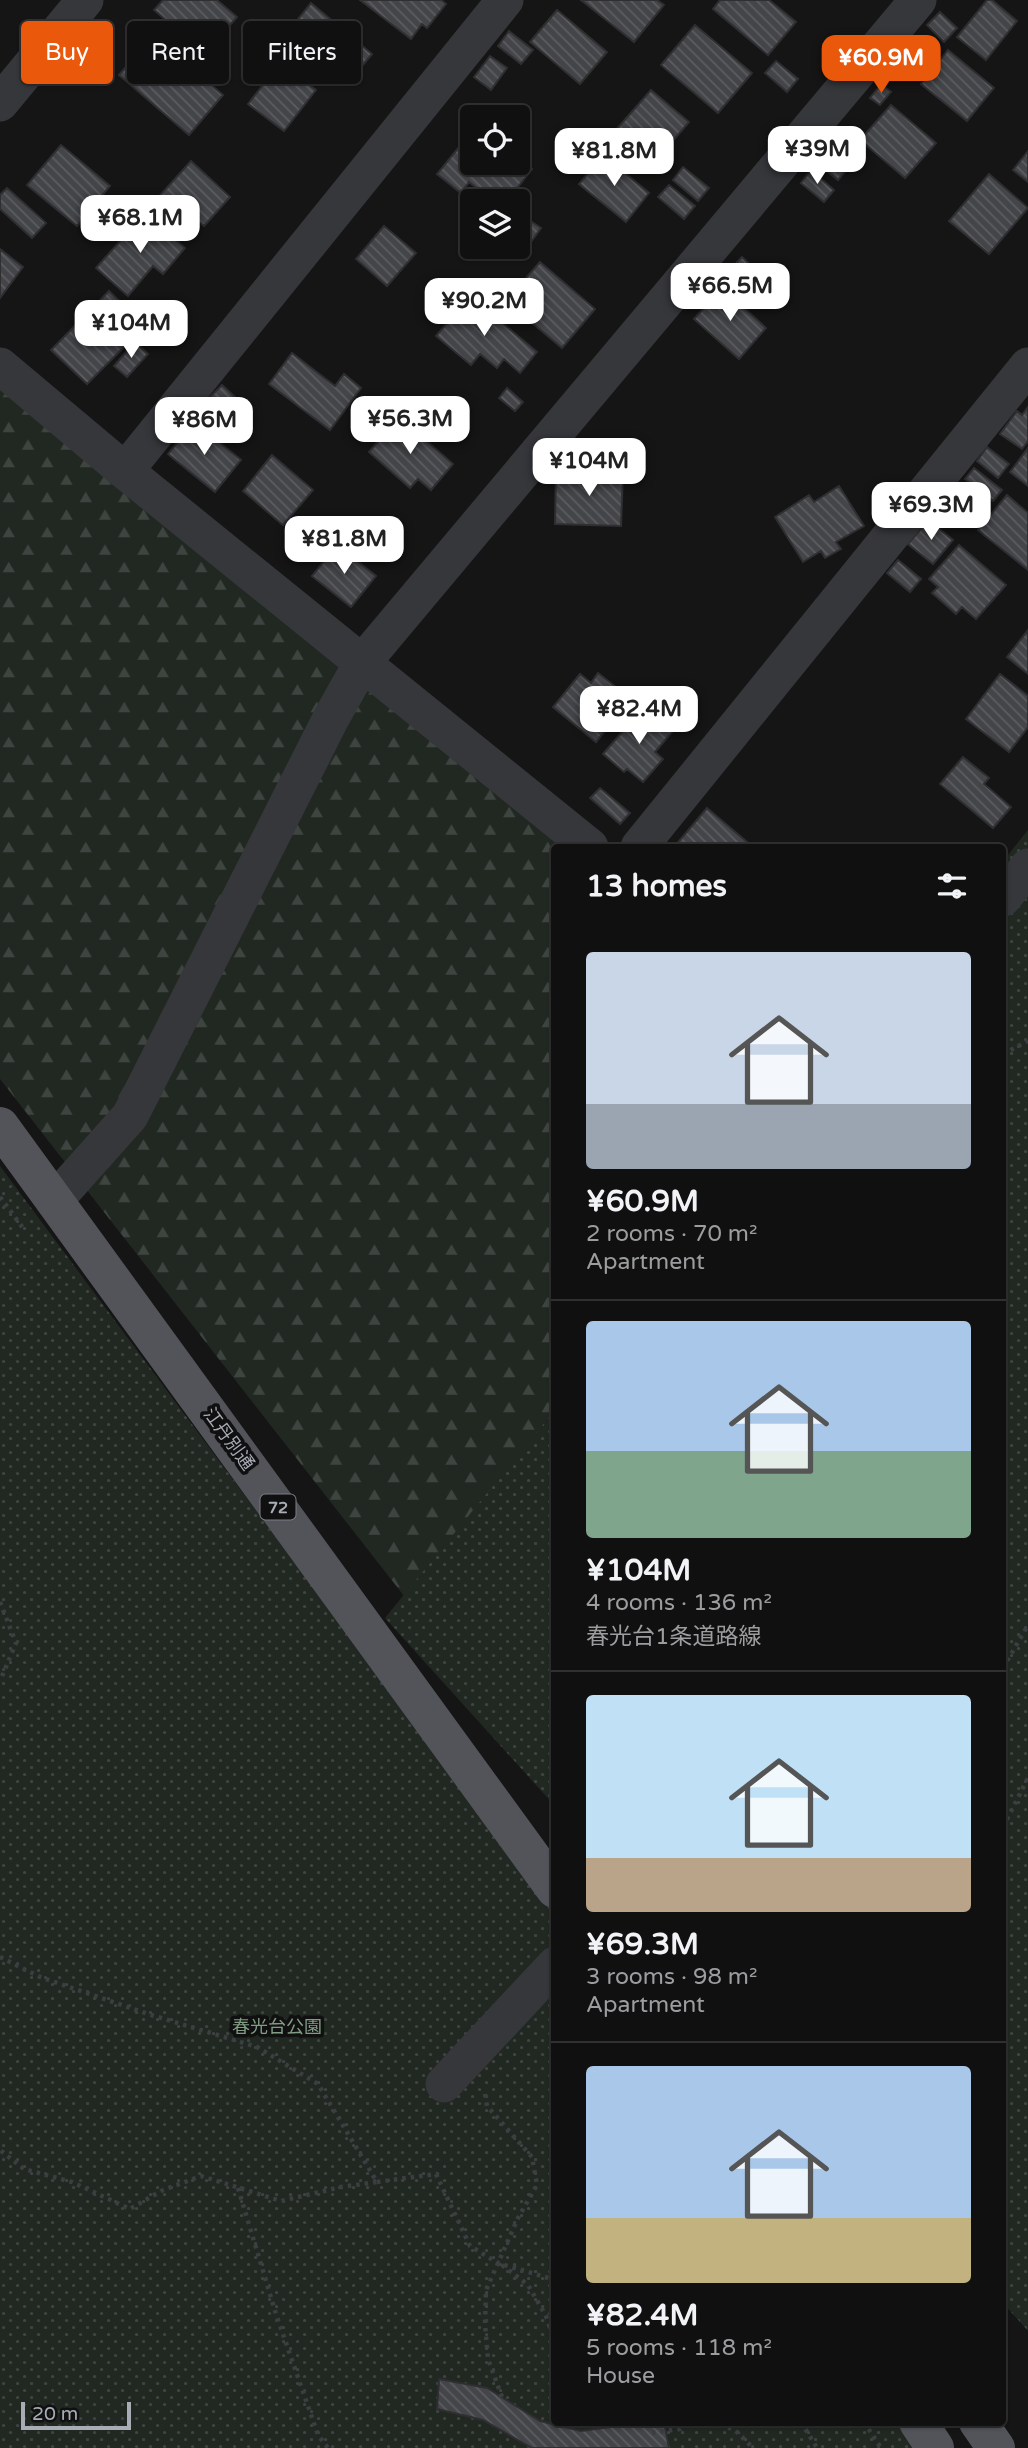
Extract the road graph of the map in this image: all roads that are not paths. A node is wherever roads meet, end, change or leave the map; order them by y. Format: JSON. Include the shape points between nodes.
{"nodes":[{"id":1,"x":85,"y":0,"type":"edge"},
{"id":2,"x":505,"y":0,"type":"edge"},
{"id":3,"x":918,"y":0,"type":"edge"},
{"id":4,"x":0,"y":103,"type":"edge"},
{"id":5,"x":0,"y":366,"type":"edge"},
{"id":6,"x":1028,"y":366,"type":"edge"},
{"id":7,"x":125,"y":471,"type":"junction"},
{"id":8,"x":362,"y":663,"type":"junction"},
{"id":9,"x":586,"y":844,"type":"edge"},
{"id":10,"x":641,"y":844,"type":"edge"},
{"id":11,"x":1028,"y":867,"type":"edge"},
{"id":12,"x":1006,"y":894,"type":"edge"},
{"id":13,"x":0,"y":1126,"type":"edge"},
{"id":14,"x":55,"y":1200,"type":"junction"},
{"id":15,"x":551,"y":1883,"type":"edge"},
{"id":16,"x":551,"y":1969,"type":"edge"},
{"id":17,"x":444,"y":2084,"type":"dead end"},
{"id":18,"x":921,"y":2426,"type":"edge"},
{"id":19,"x":981,"y":2426,"type":"edge"},
{"id":20,"x":935,"y":2448,"type":"edge"},
{"id":21,"x":996,"y":2448,"type":"edge"}],
"edges":[{"from":1,"to":4,"type":"street"},
{"from":2,"to":7,"type":"street"},
{"from":3,"to":8,"type":"street"},
{"from":5,"to":7,"type":"street"},
{"from":6,"to":10,"type":"street"},
{"from":7,"to":8,"type":"street"},
{"from":8,"to":9,"type":"street"},
{"from":8,"to":14,"type":"street","via":[[130,1116]]},
{"from":11,"to":12,"type":"street"},
{"from":13,"to":14,"type":"main road","name":"江丹別通","number":"72"},
{"from":14,"to":15,"type":"main road","name":"江丹別通","number":"72"},
{"from":16,"to":17,"type":"street"},
{"from":18,"to":20,"type":"main road"},
{"from":19,"to":21,"type":"main road"}]}
